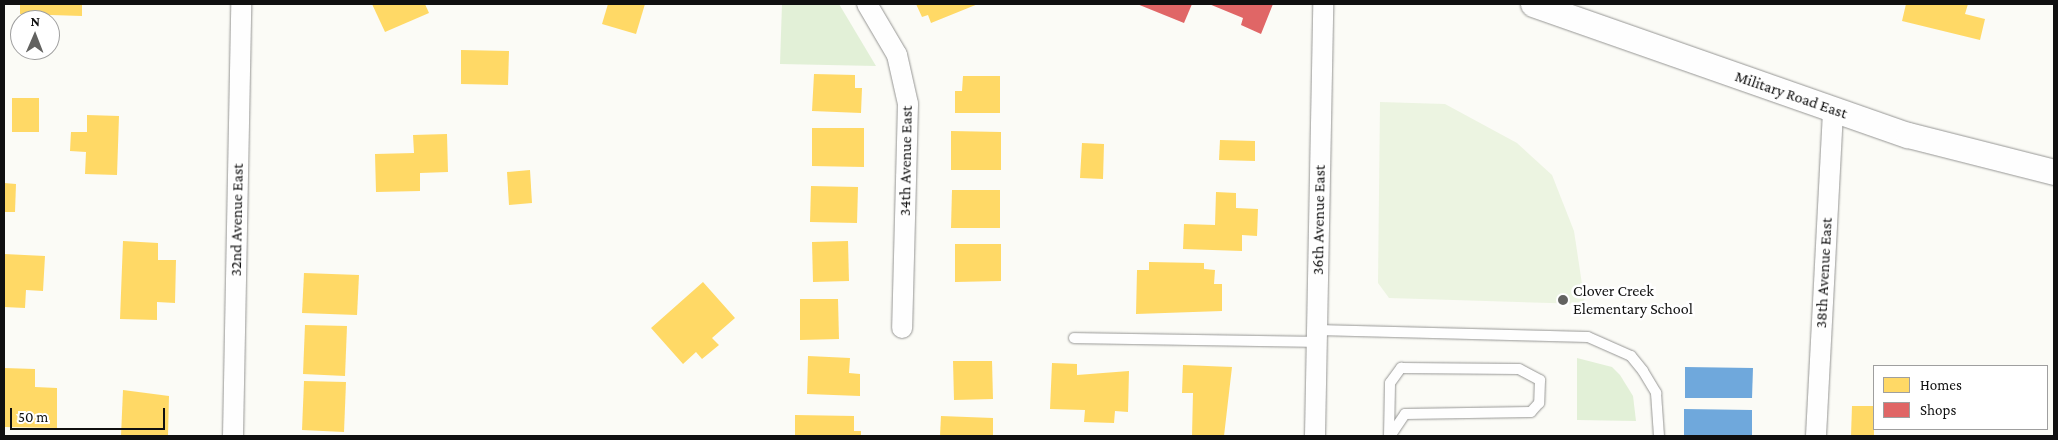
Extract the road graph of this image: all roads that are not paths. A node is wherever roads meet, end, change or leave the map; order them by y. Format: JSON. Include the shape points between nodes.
{"nodes":[{"id":1,"x":241,"y":4,"type":"edge"},
{"id":2,"x":867,"y":4,"type":"edge"},
{"id":3,"x":1323,"y":4,"type":"edge"},
{"id":4,"x":1533,"y":4,"type":"edge"},
{"id":5,"x":1833,"y":109,"type":"junction"},
{"id":6,"x":2054,"y":172,"type":"edge"},
{"id":7,"x":902,"y":328,"type":"dead end"},
{"id":8,"x":1317,"y":336,"type":"junction"},
{"id":9,"x":1074,"y":338,"type":"dead end"},
{"id":10,"x":233,"y":436,"type":"edge"},
{"id":11,"x":1315,"y":436,"type":"edge"},
{"id":12,"x":1390,"y":436,"type":"edge"},
{"id":13,"x":1659,"y":436,"type":"edge"},
{"id":14,"x":1816,"y":436,"type":"edge"}],
"edges":[{"from":1,"to":10,"type":"street","name":"32nd Avenue East"},
{"from":2,"to":7,"type":"street","name":"34th Avenue East","via":[[897,55],[908,104]]},
{"from":3,"to":8,"type":"street","name":"36th Avenue East"},
{"from":4,"to":5,"type":"street","name":"Military Road East"},
{"from":5,"to":6,"type":"street","name":"Military Road East","via":[[1963,151]]},
{"from":5,"to":14,"type":"street","name":"38th Avenue East"},
{"from":8,"to":9,"type":"lane"},
{"from":8,"to":11,"type":"street","name":"36th Avenue East"},
{"from":8,"to":13,"type":"lane","via":[[1588,337],[1631,356],[1643,371],[1656,393]]},
{"from":12,"to":12,"type":"lane","via":[[1405,414],[1531,412],[1540,403],[1540,380],[1519,369],[1401,368],[1390,383]]}]}
